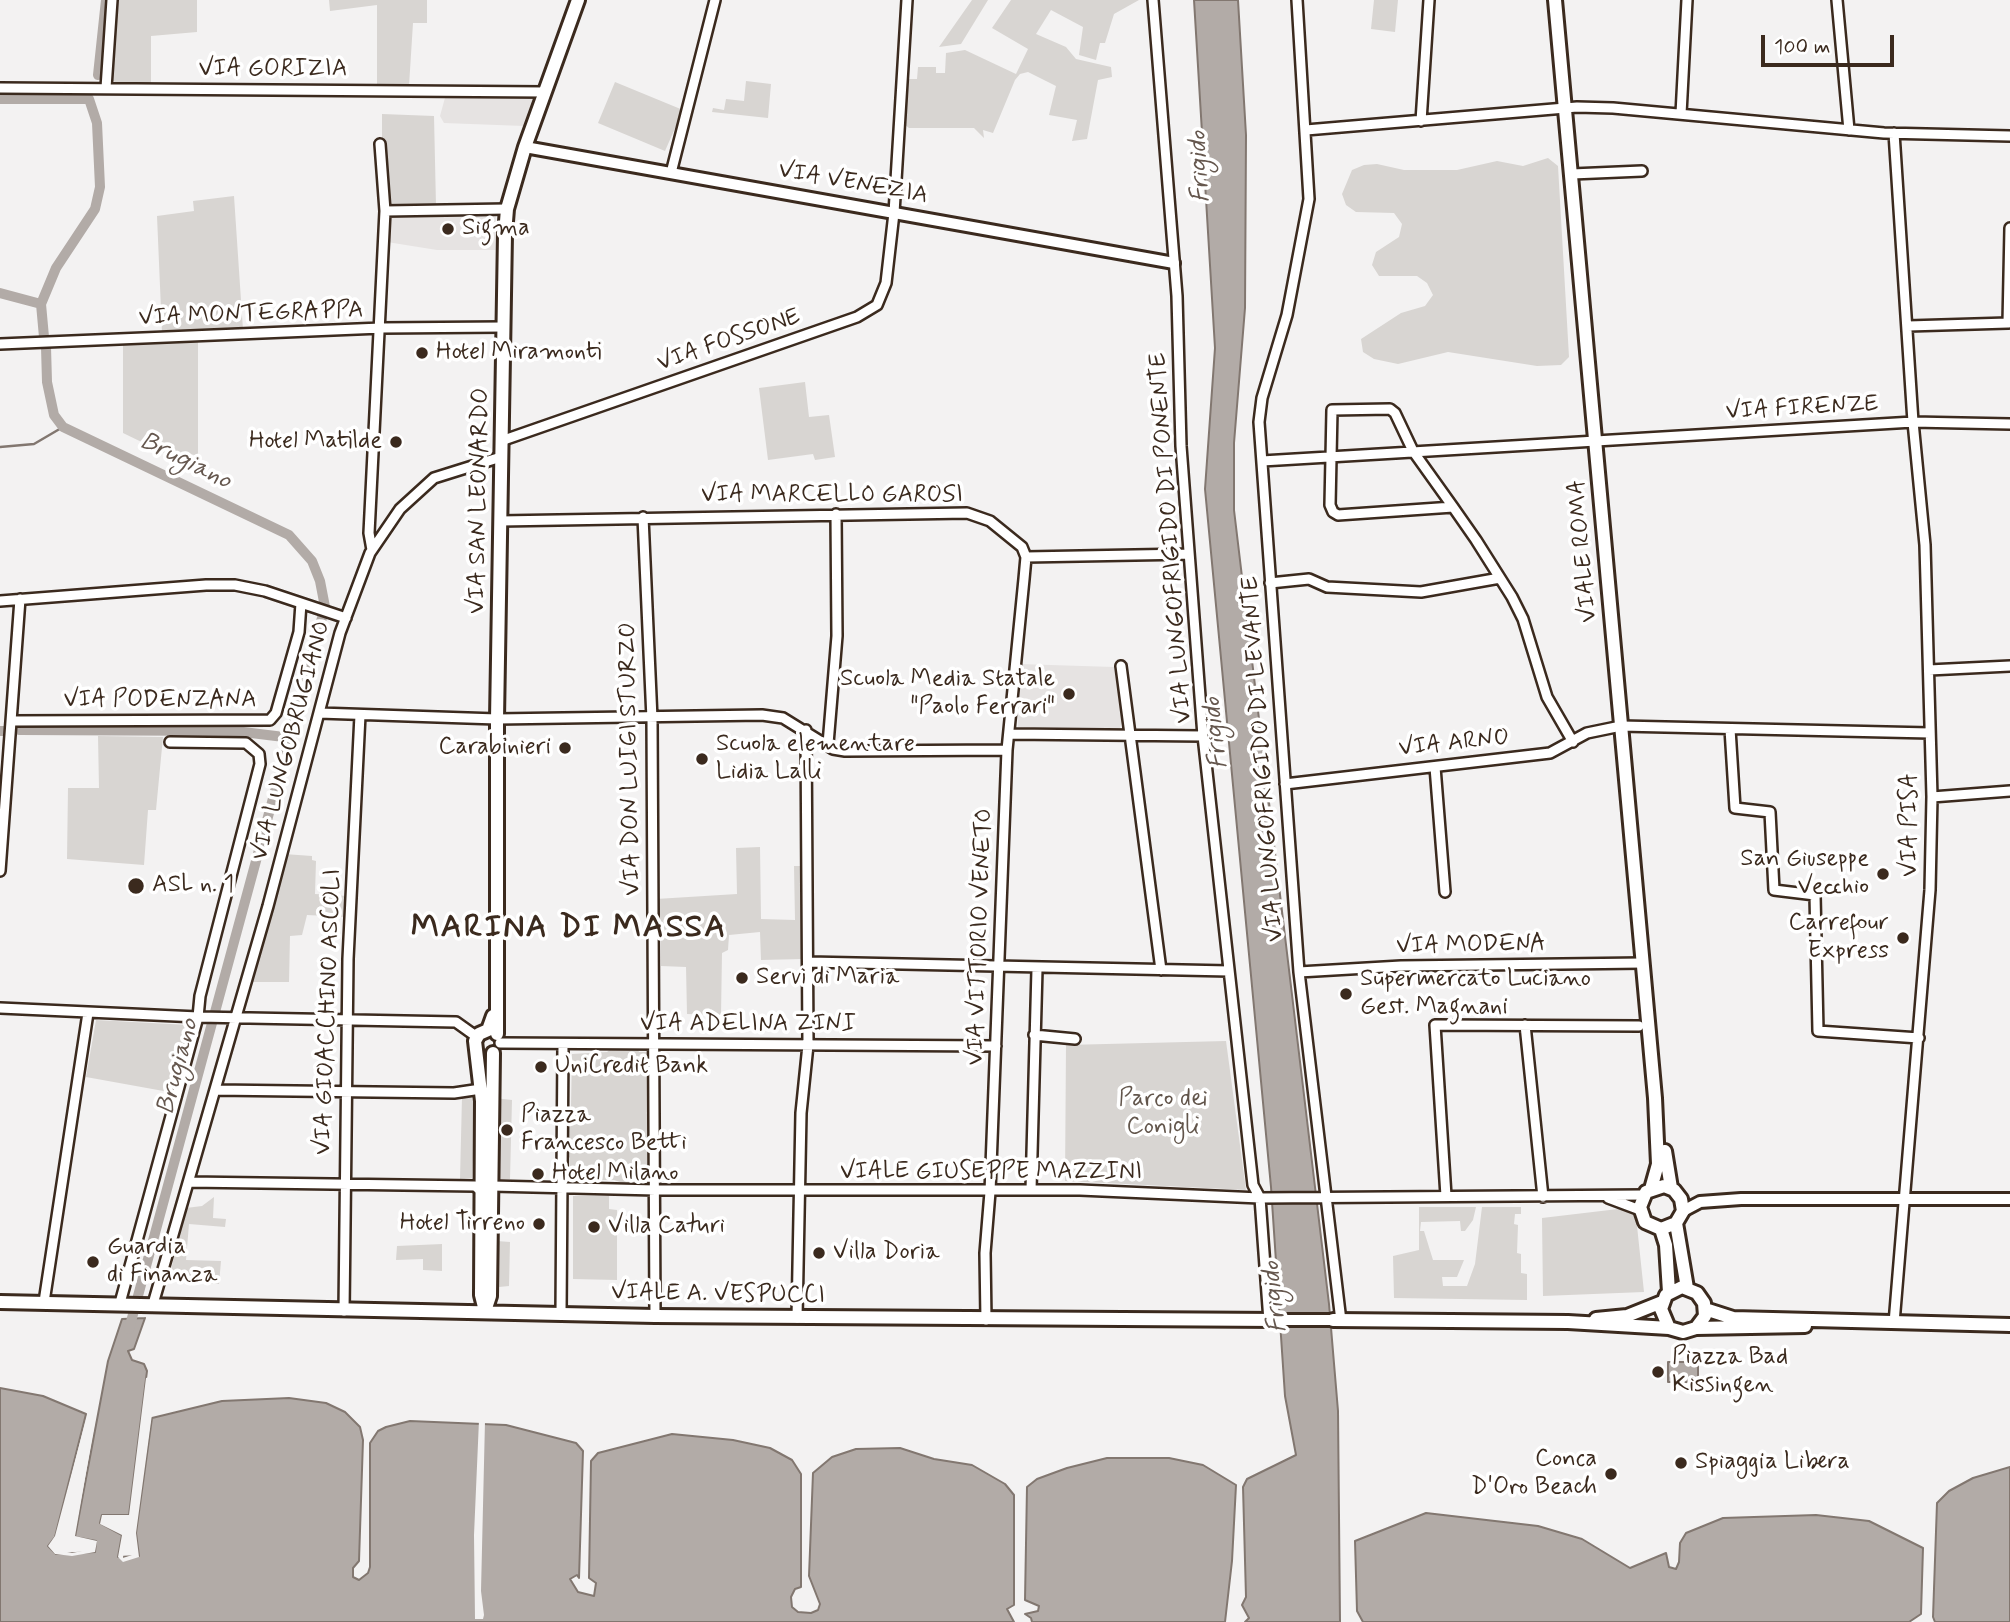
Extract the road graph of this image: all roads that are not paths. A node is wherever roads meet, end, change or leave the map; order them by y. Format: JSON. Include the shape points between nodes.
{"nodes":[{"id":1,"x":112,"y":0,"type":"edge"},
{"id":2,"x":578,"y":0,"type":"edge"},
{"id":3,"x":715,"y":0,"type":"edge"},
{"id":4,"x":907,"y":0,"type":"edge"},
{"id":5,"x":1153,"y":0,"type":"edge"},
{"id":6,"x":1297,"y":0,"type":"edge"},
{"id":7,"x":1429,"y":0,"type":"edge"},
{"id":8,"x":1555,"y":0,"type":"edge"},
{"id":9,"x":1687,"y":0,"type":"edge"},
{"id":10,"x":1837,"y":0,"type":"edge"},
{"id":11,"x":0,"y":88,"type":"edge"},
{"id":12,"x":106,"y":88,"type":"junction"},
{"id":13,"x":545,"y":92,"type":"junction"},
{"id":14,"x":1565,"y":109,"type":"junction"},
{"id":15,"x":1681,"y":114,"type":"junction"},
{"id":16,"x":1421,"y":121,"type":"junction"},
{"id":17,"x":1306,"y":130,"type":"junction"},
{"id":18,"x":1849,"y":130,"type":"junction"},
{"id":19,"x":1894,"y":133,"type":"junction"},
{"id":20,"x":2010,"y":136,"type":"edge"},
{"id":21,"x":380,"y":144,"type":"dead end"},
{"id":22,"x":525,"y":147,"type":"junction"},
{"id":23,"x":1642,"y":171,"type":"dead end"},
{"id":24,"x":671,"y":173,"type":"junction"},
{"id":25,"x":1572,"y":174,"type":"junction"},
{"id":26,"x":507,"y":209,"type":"junction"},
{"id":27,"x":385,"y":211,"type":"junction"},
{"id":28,"x":894,"y":213,"type":"junction"},
{"id":29,"x":2010,"y":228,"type":"edge"},
{"id":30,"x":1174,"y":263,"type":"junction"},
{"id":31,"x":1908,"y":326,"type":"junction"},
{"id":32,"x":503,"y":327,"type":"junction"},
{"id":33,"x":381,"y":328,"type":"junction"},
{"id":34,"x":0,"y":344,"type":"edge"},
{"id":35,"x":1913,"y":422,"type":"junction"},
{"id":36,"x":2010,"y":424,"type":"edge"},
{"id":37,"x":1595,"y":439,"type":"junction"},
{"id":38,"x":502,"y":441,"type":"junction"},
{"id":39,"x":1413,"y":451,"type":"junction"},
{"id":40,"x":501,"y":457,"type":"junction"},
{"id":41,"x":1331,"y":457,"type":"junction"},
{"id":42,"x":1262,"y":461,"type":"junction"},
{"id":43,"x":1453,"y":507,"type":"junction"},
{"id":44,"x":835,"y":514,"type":"junction"},
{"id":45,"x":643,"y":517,"type":"junction"},
{"id":46,"x":500,"y":521,"type":"junction"},
{"id":47,"x":372,"y":550,"type":"junction"},
{"id":48,"x":1189,"y":554,"type":"junction"},
{"id":49,"x":1026,"y":557,"type":"junction"},
{"id":50,"x":1500,"y":578,"type":"junction"},
{"id":51,"x":1269,"y":583,"type":"junction"},
{"id":52,"x":20,"y":599,"type":"junction"},
{"id":53,"x":0,"y":601,"type":"edge"},
{"id":54,"x":301,"y":603,"type":"junction"},
{"id":55,"x":342,"y":616,"type":"junction"},
{"id":56,"x":1121,"y":666,"type":"dead end"},
{"id":57,"x":2010,"y":666,"type":"edge"},
{"id":58,"x":1929,"y":670,"type":"junction"},
{"id":59,"x":319,"y":713,"type":"junction"},
{"id":60,"x":360,"y":715,"type":"junction"},
{"id":61,"x":497,"y":719,"type":"junction"},
{"id":62,"x":652,"y":719,"type":"junction"},
{"id":63,"x":12,"y":721,"type":"junction"},
{"id":64,"x":1621,"y":726,"type":"junction"},
{"id":65,"x":1730,"y":729,"type":"junction"},
{"id":66,"x":806,"y":730,"type":"junction"},
{"id":67,"x":1930,"y":733,"type":"junction"},
{"id":68,"x":1010,"y":734,"type":"junction"},
{"id":69,"x":1130,"y":736,"type":"junction"},
{"id":70,"x":1203,"y":736,"type":"junction"},
{"id":71,"x":170,"y":742,"type":"dead end"},
{"id":72,"x":1573,"y":742,"type":"junction"},
{"id":73,"x":828,"y":744,"type":"junction"},
{"id":74,"x":1007,"y":750,"type":"junction"},
{"id":75,"x":1435,"y":766,"type":"junction"},
{"id":76,"x":1285,"y":784,"type":"junction"},
{"id":77,"x":2010,"y":792,"type":"edge"},
{"id":78,"x":1932,"y":797,"type":"junction"},
{"id":79,"x":1,"y":831,"type":"edge"},
{"id":80,"x":0,"y":872,"type":"edge"},
{"id":81,"x":1445,"y":892,"type":"dead end"},
{"id":82,"x":809,"y":962,"type":"junction"},
{"id":83,"x":1643,"y":963,"type":"junction"},
{"id":84,"x":999,"y":966,"type":"junction"},
{"id":85,"x":1037,"y":969,"type":"junction"},
{"id":86,"x":1161,"y":970,"type":"junction"},
{"id":87,"x":1229,"y":971,"type":"junction"},
{"id":88,"x":1299,"y":972,"type":"junction"},
{"id":89,"x":0,"y":1008,"type":"edge"},
{"id":90,"x":88,"y":1013,"type":"junction"},
{"id":91,"x":199,"y":1017,"type":"junction"},
{"id":92,"x":232,"y":1017,"type":"junction"},
{"id":93,"x":349,"y":1020,"type":"junction"},
{"id":94,"x":1525,"y":1025,"type":"junction"},
{"id":95,"x":1639,"y":1026,"type":"dead end"},
{"id":96,"x":1034,"y":1035,"type":"junction"},
{"id":97,"x":1919,"y":1038,"type":"junction"},
{"id":98,"x":1074,"y":1040,"type":"dead end"},
{"id":99,"x":489,"y":1041,"type":"junction"},
{"id":100,"x":655,"y":1043,"type":"junction"},
{"id":101,"x":563,"y":1045,"type":"junction"},
{"id":102,"x":808,"y":1045,"type":"junction"},
{"id":103,"x":996,"y":1046,"type":"junction"},
{"id":104,"x":481,"y":1089,"type":"junction"},
{"id":105,"x":215,"y":1090,"type":"junction"},
{"id":106,"x":346,"y":1092,"type":"junction"},
{"id":107,"x":1656,"y":1098,"type":"junction"},
{"id":108,"x":190,"y":1182,"type":"junction"},
{"id":109,"x":343,"y":1184,"type":"junction"},
{"id":110,"x":562,"y":1187,"type":"junction"},
{"id":111,"x":486,"y":1189,"type":"junction"},
{"id":112,"x":1031,"y":1190,"type":"junction"},
{"id":113,"x":656,"y":1191,"type":"junction"},
{"id":114,"x":990,"y":1192,"type":"junction"},
{"id":115,"x":1647,"y":1192,"type":"junction"},
{"id":116,"x":1676,"y":1192,"type":"junction"},
{"id":117,"x":799,"y":1194,"type":"junction"},
{"id":118,"x":1596,"y":1195,"type":"junction"},
{"id":119,"x":1446,"y":1196,"type":"junction"},
{"id":120,"x":1321,"y":1197,"type":"junction"},
{"id":121,"x":1543,"y":1197,"type":"junction"},
{"id":122,"x":1264,"y":1198,"type":"junction"},
{"id":123,"x":1741,"y":1199,"type":"junction"},
{"id":124,"x":1902,"y":1199,"type":"junction"},
{"id":125,"x":2010,"y":1199,"type":"edge"},
{"id":126,"x":1640,"y":1210,"type":"junction"},
{"id":127,"x":1680,"y":1217,"type":"junction"},
{"id":128,"x":1661,"y":1229,"type":"junction"},
{"id":129,"x":1687,"y":1288,"type":"junction"},
{"id":130,"x":1666,"y":1297,"type":"junction"},
{"id":131,"x":0,"y":1302,"type":"edge"},
{"id":132,"x":44,"y":1302,"type":"junction"},
{"id":133,"x":120,"y":1303,"type":"junction"},
{"id":134,"x":152,"y":1304,"type":"junction"},
{"id":135,"x":1705,"y":1309,"type":"junction"},
{"id":136,"x":344,"y":1311,"type":"junction"},
{"id":137,"x":485,"y":1311,"type":"junction"},
{"id":138,"x":561,"y":1313,"type":"junction"},
{"id":139,"x":655,"y":1316,"type":"junction"},
{"id":140,"x":797,"y":1318,"type":"junction"},
{"id":141,"x":986,"y":1320,"type":"junction"},
{"id":142,"x":1274,"y":1321,"type":"junction"},
{"id":143,"x":1337,"y":1321,"type":"junction"},
{"id":144,"x":1568,"y":1322,"type":"junction"},
{"id":145,"x":1833,"y":1323,"type":"junction"},
{"id":146,"x":1894,"y":1323,"type":"junction"},
{"id":147,"x":2010,"y":1325,"type":"edge"},
{"id":148,"x":1669,"y":1328,"type":"junction"},
{"id":149,"x":1696,"y":1328,"type":"junction"}],
"edges":[{"from":1,"to":12,"type":"street"},
{"from":2,"to":13,"type":"main road","name":"VIA SAN LEONARDO"},
{"from":3,"to":24,"type":"street"},
{"from":4,"to":28,"type":"street","name":"VIA FOSSONE"},
{"from":5,"to":30,"type":"street","name":"VIA LUNGOFRIGIDO DI PONENTE"},
{"from":6,"to":17,"type":"street","name":"VIA LUNGOFRIGIDO DI LEVANTE"},
{"from":7,"to":16,"type":"street"},
{"from":8,"to":14,"type":"main road","name":"VIALE ROMA"},
{"from":9,"to":15,"type":"street"},
{"from":10,"to":18,"type":"street"},
{"from":11,"to":12,"type":"street","name":"VIA GORIZIA"},
{"from":12,"to":13,"type":"street","name":"VIA GORIZIA"},
{"from":13,"to":22,"type":"main road","name":"VIA SAN LEONARDO"},
{"from":14,"to":15,"type":"street","via":[[1613,107]]},
{"from":14,"to":16,"type":"street"},
{"from":14,"to":25,"type":"main road","name":"VIALE ROMA"},
{"from":15,"to":18,"type":"street"},
{"from":16,"to":17,"type":"street"},
{"from":17,"to":42,"type":"street","name":"VIA LUNGOFRIGIDO DI LEVANTE","via":[[1310,199],[1287,315],[1262,398]]},
{"from":18,"to":19,"type":"street"},
{"from":19,"to":20,"type":"street"},
{"from":19,"to":31,"type":"street","name":"VIA PISA"},
{"from":21,"to":27,"type":"street"},
{"from":22,"to":24,"type":"street","name":"VIA VENEZIA"},
{"from":22,"to":26,"type":"main road","name":"VIA SAN LEONARDO"},
{"from":23,"to":25,"type":"street"},
{"from":24,"to":28,"type":"street","name":"VIA VENEZIA"},
{"from":25,"to":37,"type":"main road","name":"VIALE ROMA"},
{"from":26,"to":27,"type":"street"},
{"from":26,"to":32,"type":"main road","name":"VIA SAN LEONARDO"},
{"from":27,"to":33,"type":"street"},
{"from":28,"to":30,"type":"street","name":"VIA VENEZIA"},
{"from":28,"to":38,"type":"street","name":"VIA FOSSONE","via":[[884,295],[868,312]]},
{"from":29,"to":31,"type":"street","via":[[2008,323]]},
{"from":30,"to":48,"type":"street","name":"VIA LUNGOFRIGIDO DI PONENTE"},
{"from":31,"to":35,"type":"street","name":"VIA PISA"},
{"from":32,"to":33,"type":"street","name":"VIA MONTEGRAPPA"},
{"from":32,"to":38,"type":"main road","name":"VIA SAN LEONARDO"},
{"from":33,"to":34,"type":"street","name":"VIA MONTEGRAPPA"},
{"from":33,"to":47,"type":"street","via":[[369,533]]},
{"from":35,"to":36,"type":"street","name":"VIA FIRENZE"},
{"from":35,"to":37,"type":"street","name":"VIA FIRENZE"},
{"from":35,"to":58,"type":"street","name":"VIA PISA"},
{"from":37,"to":39,"type":"street","name":"VIA FIRENZE"},
{"from":37,"to":64,"type":"main road","name":"VIALE ROMA"},
{"from":38,"to":40,"type":"main road","name":"VIA SAN LEONARDO"},
{"from":39,"to":41,"type":"street","name":"VIA FIRENZE"},
{"from":39,"to":41,"type":"street","via":[[1409,436],[1390,409],[1332,410]]},
{"from":39,"to":43,"type":"street"},
{"from":40,"to":46,"type":"main road","name":"VIA SAN LEONARDO"},
{"from":40,"to":47,"type":"street","name":"VIA LUNGOBRUGIANO","via":[[434,478],[400,509]]},
{"from":41,"to":42,"type":"street","name":"VIA FIRENZE"},
{"from":41,"to":43,"type":"street","via":[[1330,505],[1338,515]]},
{"from":42,"to":51,"type":"street","name":"VIA LUNGOFRIGIDO DI LEVANTE"},
{"from":43,"to":50,"type":"street"},
{"from":44,"to":45,"type":"street","name":"VIA MARCELLO GAROSI"},
{"from":44,"to":49,"type":"street","name":"VIA MARCELLO GAROSI","via":[[975,514],[1017,540]]},
{"from":44,"to":73,"type":"street","via":[[837,660]]},
{"from":45,"to":46,"type":"street","name":"VIA MARCELLO GAROSI"},
{"from":45,"to":62,"type":"street","name":"VIA DON LUIGI STURZO"},
{"from":46,"to":61,"type":"main road","name":"VIA SAN LEONARDO"},
{"from":47,"to":55,"type":"street","name":"VIA LUNGOBRUGIANO"},
{"from":48,"to":49,"type":"street"},
{"from":48,"to":70,"type":"street","name":"VIA LUNGOFRIGIDO DI PONENTE"},
{"from":49,"to":68,"type":"street","name":"VIA VITTORIO VENETO"},
{"from":50,"to":51,"type":"street","via":[[1420,592],[1327,587],[1309,579]]},
{"from":50,"to":72,"type":"street","via":[[1523,619],[1547,697]]},
{"from":51,"to":76,"type":"street","name":"VIA LUNGOFRIGIDO DI LEVANTE"},
{"from":52,"to":53,"type":"street"},
{"from":52,"to":54,"type":"street","via":[[236,585]]},
{"from":52,"to":63,"type":"street"},
{"from":54,"to":55,"type":"street"},
{"from":54,"to":63,"type":"street","name":"VIA PODENZANA","via":[[299,632],[276,713],[270,720]]},
{"from":55,"to":59,"type":"street","name":"VIA LUNGOBRUGIANO"},
{"from":56,"to":69,"type":"street"},
{"from":57,"to":58,"type":"street"},
{"from":58,"to":67,"type":"street","name":"VIA PISA"},
{"from":59,"to":60,"type":"street"},
{"from":59,"to":92,"type":"street","name":"VIA LUNGOBRUGIANO"},
{"from":60,"to":61,"type":"street"},
{"from":60,"to":93,"type":"street","name":"VIA GIOACCHINO ASCOLI"},
{"from":61,"to":62,"type":"street"},
{"from":61,"to":99,"type":"main road","name":"VIA SAN LEONARDO","via":[[494,1014]]},
{"from":62,"to":66,"type":"street","via":[[762,716],[783,719]]},
{"from":62,"to":100,"type":"street","name":"VIA DON LUIGI STURZO"},
{"from":63,"to":79,"type":"street"},
{"from":64,"to":65,"type":"street","name":"VIA ARNO"},
{"from":64,"to":72,"type":"street","name":"VIA ARNO","via":[[1587,733]]},
{"from":64,"to":83,"type":"main road","name":"VIALE ROMA"},
{"from":65,"to":67,"type":"street","name":"VIA ARNO"},
{"from":65,"to":97,"type":"street","via":[[1735,808],[1770,812],[1774,890],[1815,895],[1818,1031]]},
{"from":66,"to":73,"type":"street"},
{"from":66,"to":82,"type":"street"},
{"from":67,"to":78,"type":"street","name":"VIA PISA"},
{"from":68,"to":69,"type":"street"},
{"from":68,"to":74,"type":"street","name":"VIA VITTORIO VENETO"},
{"from":69,"to":70,"type":"street"},
{"from":69,"to":86,"type":"street"},
{"from":70,"to":87,"type":"street","name":"VIA LUNGOFRIGIDO DI PONENTE"},
{"from":71,"to":91,"type":"street","via":[[246,743],[259,754]]},
{"from":72,"to":75,"type":"street","name":"VIA ARNO","via":[[1550,753]]},
{"from":73,"to":74,"type":"street","via":[[845,751]]},
{"from":74,"to":84,"type":"street","name":"VIA VITTORIO VENETO"},
{"from":75,"to":76,"type":"street","name":"VIA ARNO"},
{"from":75,"to":81,"type":"street"},
{"from":76,"to":88,"type":"street","name":"VIA LUNGOFRIGIDO DI LEVANTE"},
{"from":77,"to":78,"type":"street"},
{"from":78,"to":97,"type":"street","name":"VIA PISA"},
{"from":79,"to":80,"type":"street"},
{"from":82,"to":84,"type":"street"},
{"from":82,"to":102,"type":"street"},
{"from":83,"to":88,"type":"street","name":"VIA MODENA"},
{"from":83,"to":107,"type":"main road","name":"VIALE ROMA"},
{"from":84,"to":85,"type":"street"},
{"from":84,"to":103,"type":"street","name":"VIA VITTORIO VENETO"},
{"from":85,"to":86,"type":"street"},
{"from":85,"to":96,"type":"street"},
{"from":86,"to":87,"type":"street"},
{"from":87,"to":122,"type":"street","name":"VIA LUNGOFRIGIDO DI PONENTE","via":[[1253,1185]]},
{"from":88,"to":120,"type":"street","name":"VIA LUNGOFRIGIDO DI LEVANTE"},
{"from":89,"to":90,"type":"street"},
{"from":90,"to":91,"type":"street"},
{"from":90,"to":132,"type":"street"},
{"from":91,"to":92,"type":"street"},
{"from":91,"to":133,"type":"street"},
{"from":92,"to":93,"type":"street"},
{"from":92,"to":105,"type":"street","name":"VIA LUNGOBRUGIANO"},
{"from":93,"to":99,"type":"street","via":[[456,1021]]},
{"from":93,"to":106,"type":"street","name":"VIA GIOACCHINO ASCOLI"},
{"from":94,"to":95,"type":"street"},
{"from":94,"to":119,"type":"street","via":[[1435,1025]]},
{"from":94,"to":121,"type":"street"},
{"from":96,"to":98,"type":"street"},
{"from":96,"to":112,"type":"street"},
{"from":97,"to":124,"type":"street","name":"VIA PISA"},
{"from":99,"to":101,"type":"street","name":"VIA ADELINA ZINI"},
{"from":99,"to":104,"type":"main road"},
{"from":99,"to":111,"type":"main road"},
{"from":100,"to":101,"type":"street","name":"VIA ADELINA ZINI"},
{"from":100,"to":102,"type":"street","name":"VIA ADELINA ZINI"},
{"from":100,"to":113,"type":"street","name":"VIA DON LUIGI STURZO"},
{"from":101,"to":110,"type":"street"},
{"from":102,"to":103,"type":"street","name":"VIA ADELINA ZINI"},
{"from":102,"to":117,"type":"street"},
{"from":103,"to":114,"type":"street","name":"VIA VITTORIO VENETO"},
{"from":104,"to":106,"type":"street"},
{"from":104,"to":111,"type":"main road"},
{"from":105,"to":106,"type":"street"},
{"from":105,"to":108,"type":"street","name":"VIA LUNGOBRUGIANO"},
{"from":106,"to":109,"type":"street","name":"VIA GIOACCHINO ASCOLI"},
{"from":107,"to":115,"type":"main road","name":"VIALE ROMA","via":[[1658,1164]]},
{"from":107,"to":116,"type":"main road","name":"VIALE ROMA"},
{"from":108,"to":109,"type":"street","name":"VIALE GIUSEPPE MAZZINI"},
{"from":108,"to":134,"type":"street","name":"VIA LUNGOBRUGIANO"},
{"from":109,"to":111,"type":"street","name":"VIALE GIUSEPPE MAZZINI"},
{"from":109,"to":136,"type":"street","name":"VIA GIOACCHINO ASCOLI"},
{"from":110,"to":111,"type":"street","name":"VIALE GIUSEPPE MAZZINI"},
{"from":110,"to":113,"type":"street","name":"VIALE GIUSEPPE MAZZINI"},
{"from":110,"to":138,"type":"street"},
{"from":111,"to":137,"type":"main road","via":[[490,1296]]},
{"from":112,"to":114,"type":"street","name":"VIALE GIUSEPPE MAZZINI"},
{"from":112,"to":122,"type":"street","name":"VIALE GIUSEPPE MAZZINI"},
{"from":113,"to":117,"type":"street","name":"VIALE GIUSEPPE MAZZINI"},
{"from":113,"to":139,"type":"street","name":"VIA DON LUIGI STURZO"},
{"from":114,"to":117,"type":"street","name":"VIALE GIUSEPPE MAZZINI"},
{"from":114,"to":141,"type":"street","name":"VIA VITTORIO VENETO"},
{"from":115,"to":116,"type":"main road","via":[[1661,1186]]},
{"from":115,"to":118,"type":"street","name":"VIALE GIUSEPPE MAZZINI"},
{"from":115,"to":126,"type":"main road","name":"VIALE ROMA"},
{"from":116,"to":123,"type":"street"},
{"from":116,"to":127,"type":"main road","name":"VIALE ROMA"},
{"from":117,"to":140,"type":"street"},
{"from":118,"to":121,"type":"street","name":"VIALE GIUSEPPE MAZZINI"},
{"from":118,"to":126,"type":"street"},
{"from":119,"to":120,"type":"street","name":"VIALE GIUSEPPE MAZZINI"},
{"from":119,"to":121,"type":"street","name":"VIALE GIUSEPPE MAZZINI"},
{"from":120,"to":122,"type":"street","name":"VIALE GIUSEPPE MAZZINI"},
{"from":120,"to":143,"type":"street","name":"VIA LUNGOFRIGIDO DI LEVANTE"},
{"from":122,"to":142,"type":"street","name":"VIA LUNGOFRIGIDO DI PONENTE"},
{"from":123,"to":124,"type":"street"},
{"from":123,"to":127,"type":"street","via":[[1700,1202]]},
{"from":124,"to":125,"type":"street"},
{"from":124,"to":146,"type":"street","name":"VIA PISA"},
{"from":126,"to":128,"type":"main road","via":[[1648,1225]]},
{"from":127,"to":128,"type":"main road"},
{"from":127,"to":129,"type":"main road","name":"VIALE ROMA"},
{"from":128,"to":130,"type":"main road","via":[[1666,1245]]},
{"from":129,"to":130,"type":"main road"},
{"from":129,"to":135,"type":"main road","via":[[1698,1293]]},
{"from":130,"to":144,"type":"main road","via":[[1626,1316]]},
{"from":130,"to":148,"type":"main road","via":[[1661,1316]]},
{"from":131,"to":132,"type":"main road","name":"VIALE A. VESPUCCI"},
{"from":132,"to":133,"type":"main road","name":"VIALE A. VESPUCCI"},
{"from":133,"to":134,"type":"main road","name":"VIALE A. VESPUCCI"},
{"from":134,"to":136,"type":"main road","name":"VIALE A. VESPUCCI"},
{"from":135,"to":145,"type":"main road","via":[[1733,1318]]},
{"from":135,"to":149,"type":"main road"},
{"from":136,"to":137,"type":"main road","name":"VIALE A. VESPUCCI"},
{"from":137,"to":138,"type":"main road","name":"VIALE A. VESPUCCI"},
{"from":138,"to":139,"type":"main road","name":"VIALE A. VESPUCCI"},
{"from":139,"to":140,"type":"main road","name":"VIALE A. VESPUCCI"},
{"from":140,"to":141,"type":"main road","name":"VIALE A. VESPUCCI"},
{"from":141,"to":142,"type":"main road","name":"VIALE A. VESPUCCI"},
{"from":142,"to":143,"type":"street"},
{"from":143,"to":144,"type":"main road"},
{"from":144,"to":148,"type":"main road"},
{"from":145,"to":146,"type":"main road"},
{"from":145,"to":149,"type":"main road","via":[[1772,1329]]},
{"from":146,"to":147,"type":"main road"},
{"from":148,"to":149,"type":"main road","via":[[1683,1332]]}]}
